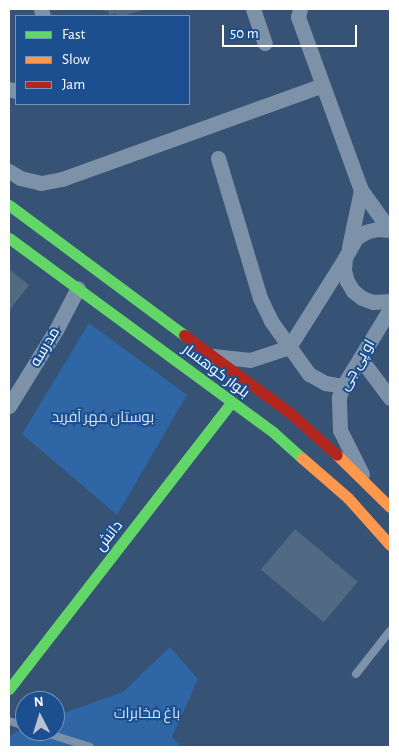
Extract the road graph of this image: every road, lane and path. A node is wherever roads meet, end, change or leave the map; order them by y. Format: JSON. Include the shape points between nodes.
{"nodes":[{"id":1,"x":253,"y":9,"type":"edge"},
{"id":2,"x":297,"y":11,"type":"edge"},
{"id":3,"x":265,"y":43,"type":"dead end"},
{"id":4,"x":323,"y":85,"type":"junction"},
{"id":5,"x":218,"y":158,"type":"dead end"},
{"id":6,"x":9,"y":171,"type":"edge"},
{"id":7,"x":360,"y":190,"type":"junction"},
{"id":8,"x":9,"y":206,"type":"edge"},
{"id":9,"x":390,"y":230,"type":"edge"},
{"id":10,"x":9,"y":238,"type":"edge"},
{"id":11,"x":347,"y":253,"type":"junction"},
{"id":12,"x":78,"y":288,"type":"junction"},
{"id":13,"x":390,"y":301,"type":"edge"},
{"id":14,"x":390,"y":309,"type":"edge"},
{"id":15,"x":289,"y":347,"type":"junction"},
{"id":16,"x":212,"y":356,"type":"junction"},
{"id":17,"x":360,"y":358,"type":"junction"},
{"id":18,"x":343,"y":386,"type":"junction"},
{"id":19,"x":390,"y":398,"type":"edge"},
{"id":20,"x":232,"y":402,"type":"junction"},
{"id":21,"x":9,"y":406,"type":"edge"},
{"id":22,"x":365,"y":480,"type":"junction"},
{"id":23,"x":390,"y":507,"type":"edge"},
{"id":24,"x":390,"y":545,"type":"edge"},
{"id":25,"x":390,"y":631,"type":"edge"},
{"id":26,"x":356,"y":674,"type":"dead end"},
{"id":27,"x":9,"y":689,"type":"edge"},
{"id":28,"x":65,"y":739,"type":"edge"},
{"id":29,"x":90,"y":747,"type":"edge"}],
"edges":[{"from":1,"to":3,"type":"street"},
{"from":2,"to":4,"type":"street"},
{"from":4,"to":6,"type":"street","via":[[62,179],[41,183],[20,178]]},
{"from":4,"to":7,"type":"street"},
{"from":5,"to":15,"type":"street","via":[[260,298]]},
{"from":7,"to":9,"type":"street"},
{"from":7,"to":11,"type":"street"},
{"from":8,"to":16,"type":"main road","name":"بلوار کوهسار"},
{"from":9,"to":11,"type":"street","via":[[366,232],[356,238]]},
{"from":10,"to":12,"type":"main road","name":"بلوار کوهسار"},
{"from":11,"to":13,"type":"street","via":[[344,270],[353,291],[373,302]]},
{"from":11,"to":15,"type":"street"},
{"from":12,"to":20,"type":"main road","name":"بلوار کوهسار"},
{"from":12,"to":21,"type":"street","name":"مدرسه"},
{"from":14,"to":17,"type":"street","name":"او پی جی"},
{"from":15,"to":16,"type":"street","via":[[250,360]]},
{"from":15,"to":18,"type":"street","via":[[310,374],[325,383]]},
{"from":16,"to":22,"type":"main road","name":"بلوار کوهسار","via":[[289,412]]},
{"from":17,"to":18,"type":"street","name":"او پی جی"},
{"from":17,"to":19,"type":"street"},
{"from":18,"to":22,"type":"street","name":"او پی جی","via":[[339,397],[340,430]]},
{"from":20,"to":24,"type":"main road","name":"بلوار کوهسار","via":[[273,432],[348,498]]},
{"from":20,"to":27,"type":"main road","name":"دانش"},
{"from":22,"to":23,"type":"main road","name":"بلوار کوهسار"},
{"from":25,"to":26,"type":"lane"},
{"from":28,"to":29,"type":"lane"}]}
